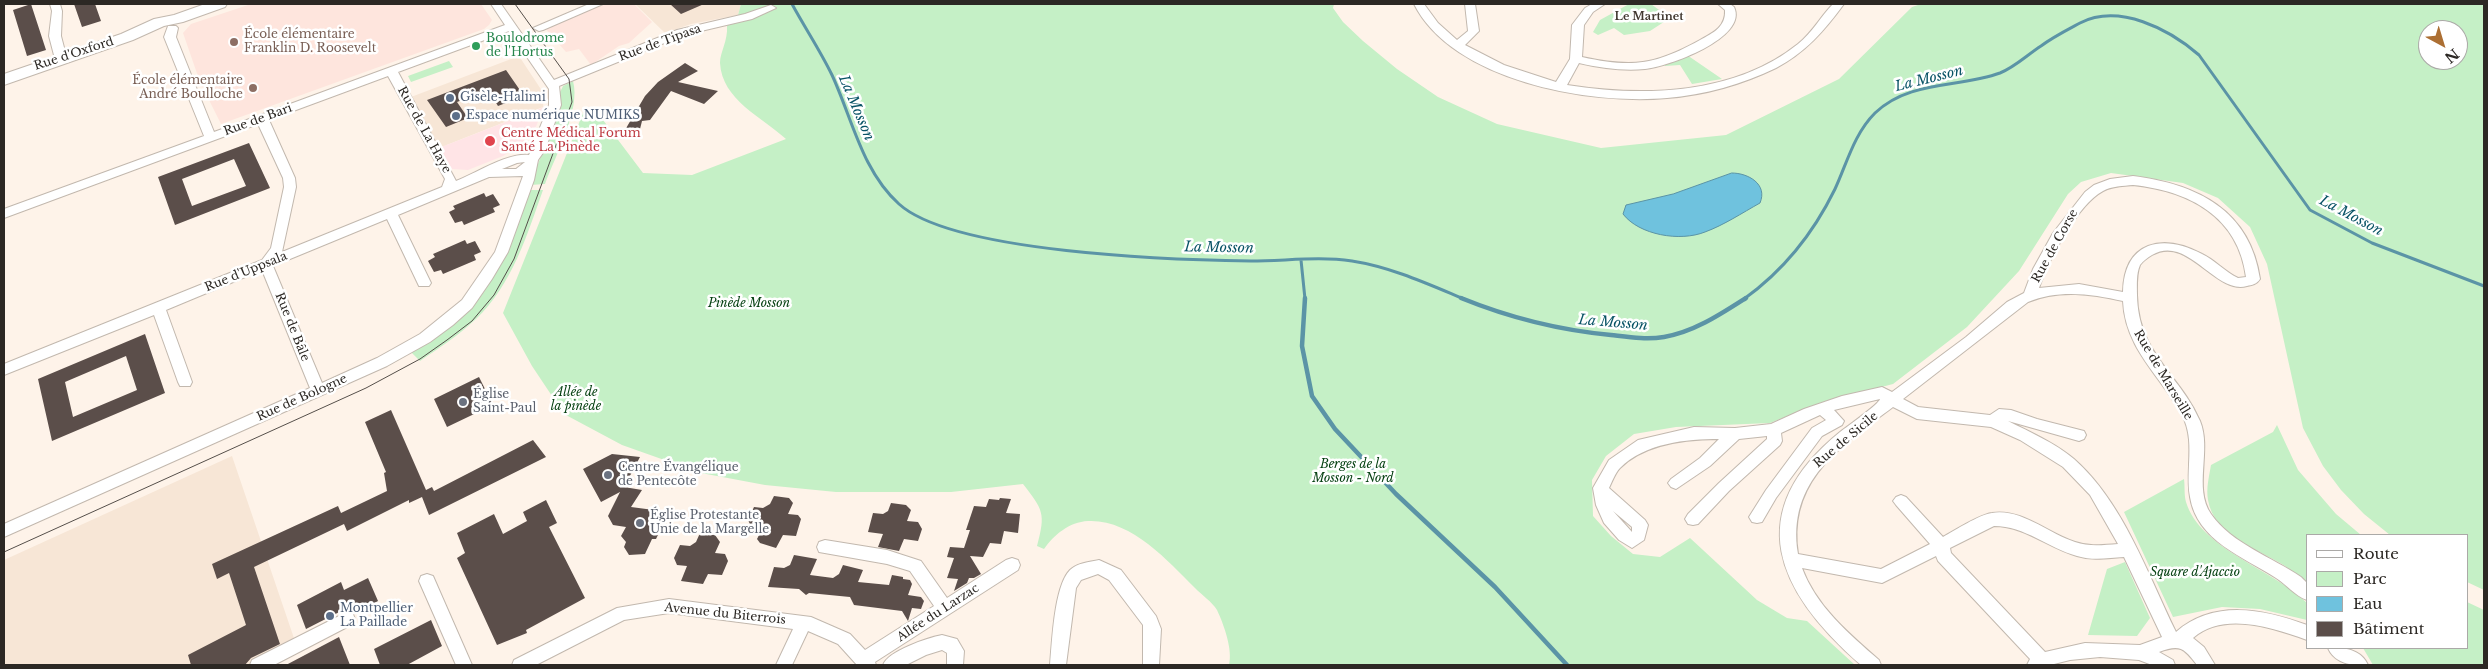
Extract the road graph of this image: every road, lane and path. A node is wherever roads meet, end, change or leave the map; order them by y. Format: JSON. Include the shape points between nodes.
{"nodes":[{"id":1,"x":55,"y":4,"type":"edge"},
{"id":2,"x":219,"y":4,"type":"edge"},
{"id":3,"x":236,"y":4,"type":"edge"},
{"id":4,"x":496,"y":4,"type":"edge"},
{"id":5,"x":598,"y":4,"type":"edge"},
{"id":6,"x":1419,"y":4,"type":"edge"},
{"id":7,"x":1470,"y":4,"type":"edge"},
{"id":8,"x":1600,"y":4,"type":"edge"},
{"id":9,"x":1723,"y":4,"type":"edge"},
{"id":10,"x":1839,"y":4,"type":"edge"},
{"id":11,"x":771,"y":8,"type":"dead end"},
{"id":12,"x":172,"y":25,"type":"junction"},
{"id":13,"x":512,"y":26,"type":"junction"},
{"id":14,"x":538,"y":28,"type":"dead end"},
{"id":15,"x":1457,"y":45,"type":"junction"},
{"id":16,"x":61,"y":59,"type":"junction"},
{"id":17,"x":1576,"y":59,"type":"junction"},
{"id":18,"x":391,"y":71,"type":"junction"},
{"id":19,"x":22,"y":72,"type":"junction"},
{"id":20,"x":4,"y":76,"type":"edge"},
{"id":21,"x":4,"y":80,"type":"edge"},
{"id":22,"x":552,"y":85,"type":"junction"},
{"id":23,"x":1561,"y":89,"type":"junction"},
{"id":24,"x":262,"y":119,"type":"junction"},
{"id":25,"x":211,"y":138,"type":"junction"},
{"id":26,"x":528,"y":161,"type":"junction"},
{"id":27,"x":515,"y":173,"type":"junction"},
{"id":28,"x":447,"y":190,"type":"junction"},
{"id":29,"x":391,"y":213,"type":"junction"},
{"id":30,"x":4,"y":214,"type":"edge"},
{"id":31,"x":266,"y":264,"type":"junction"},
{"id":32,"x":424,"y":283,"type":"dead end"},
{"id":33,"x":2246,"y":283,"type":"joint"},
{"id":34,"x":2030,"y":295,"type":"junction"},
{"id":35,"x":2130,"y":298,"type":"junction"},
{"id":36,"x":158,"y":308,"type":"junction"},
{"id":37,"x":4,"y":370,"type":"edge"},
{"id":38,"x":185,"y":382,"type":"dead end"},
{"id":39,"x":318,"y":391,"type":"junction"},
{"id":40,"x":1895,"y":400,"type":"junction"},
{"id":41,"x":1823,"y":409,"type":"junction"},
{"id":42,"x":1993,"y":421,"type":"junction"},
{"id":43,"x":1773,"y":430,"type":"junction"},
{"id":44,"x":1735,"y":434,"type":"junction"},
{"id":45,"x":2079,"y":434,"type":"dead end"},
{"id":46,"x":1676,"y":483,"type":"dead end"},
{"id":47,"x":1601,"y":491,"type":"dead end"},
{"id":48,"x":1901,"y":501,"type":"dead end"},
{"id":49,"x":1757,"y":517,"type":"dead end"},
{"id":50,"x":1693,"y":519,"type":"dead end"},
{"id":51,"x":4,"y":531,"type":"edge"},
{"id":52,"x":1942,"y":546,"type":"junction"},
{"id":53,"x":825,"y":547,"type":"dead end"},
{"id":54,"x":2128,"y":550,"type":"junction"},
{"id":55,"x":1790,"y":559,"type":"junction"},
{"id":56,"x":1012,"y":565,"type":"dead end"},
{"id":57,"x":428,"y":581,"type":"dead end"},
{"id":58,"x":2306,"y":591,"type":"edge"},
{"id":59,"x":944,"y":608,"type":"junction"},
{"id":60,"x":347,"y":619,"type":"dead end"},
{"id":61,"x":804,"y":623,"type":"junction"},
{"id":62,"x":2306,"y":633,"type":"edge"},
{"id":63,"x":2170,"y":641,"type":"junction"},
{"id":64,"x":2337,"y":649,"type":"edge"},
{"id":65,"x":2140,"y":652,"type":"junction"},
{"id":66,"x":866,"y":663,"type":"edge"},
{"id":67,"x":2038,"y":663,"type":"edge"},
{"id":68,"x":2204,"y":663,"type":"edge"},
{"id":69,"x":258,"y":665,"type":"edge"},
{"id":70,"x":464,"y":665,"type":"edge"},
{"id":71,"x":520,"y":665,"type":"edge"},
{"id":72,"x":784,"y":665,"type":"edge"},
{"id":73,"x":891,"y":665,"type":"edge"},
{"id":74,"x":955,"y":665,"type":"edge"},
{"id":75,"x":1058,"y":665,"type":"edge"},
{"id":76,"x":1151,"y":665,"type":"edge"},
{"id":77,"x":1872,"y":665,"type":"edge"},
{"id":78,"x":2168,"y":665,"type":"edge"},
{"id":79,"x":2360,"y":665,"type":"edge"}],
"edges":[{"from":1,"to":16,"type":"street","via":[[55,36]]},
{"from":2,"to":12,"type":"street","name":"Rue d'Oxford"},
{"from":3,"to":12,"type":"street","name":"Rue d'Oxford"},
{"from":4,"to":13,"type":"street","name":"Rue de Bologne"},
{"from":5,"to":14,"type":"street"},
{"from":6,"to":15,"type":"street","via":[[1434,26]]},
{"from":7,"to":15,"type":"street","via":[[1475,28],[1472,36]]},
{"from":8,"to":17,"type":"street","via":[[1589,10],[1578,25]]},
{"from":9,"to":17,"type":"street","via":[[1730,9],[1732,18],[1725,29],[1663,62],[1622,66]]},
{"from":10,"to":23,"type":"street","via":[[1799,48],[1766,68],[1720,84],[1642,96]]},
{"from":11,"to":22,"type":"street","name":"Rue de Tipasa","via":[[748,17],[681,32]]},
{"from":12,"to":16,"type":"street","name":"Rue d'Oxford"},
{"from":12,"to":25,"type":"street","via":[[170,37]]},
{"from":13,"to":18,"type":"street","name":"Rue de Bari"},
{"from":13,"to":22,"type":"street","name":"Rue de Bologne"},
{"from":15,"to":23,"type":"street","via":[[1488,64]]},
{"from":16,"to":19,"type":"street","name":"Rue d'Oxford"},
{"from":17,"to":23,"type":"street"},
{"from":18,"to":24,"type":"street","name":"Rue de Bari"},
{"from":18,"to":28,"type":"street","name":"Rue de La Haye","via":[[450,179]]},
{"from":19,"to":20,"type":"street","name":"Rue d'Oxford"},
{"from":19,"to":21,"type":"street","name":"Rue d'Oxford"},
{"from":22,"to":26,"type":"street","name":"Rue de Bologne","via":[[556,93],[555,106],[539,150]]},
{"from":24,"to":25,"type":"street","name":"Rue de Bari"},
{"from":24,"to":31,"type":"street","via":[[290,178],[277,250]]},
{"from":25,"to":30,"type":"street","name":"Rue de Bari"},
{"from":26,"to":27,"type":"street","name":"Rue d'Uppsala"},
{"from":26,"to":27,"type":"street","name":"Rue de Bologne","via":[[528,180]]},
{"from":27,"to":28,"type":"street","name":"Rue d'Uppsala","via":[[488,174]]},
{"from":27,"to":39,"type":"street","name":"Rue de Bologne","via":[[501,252],[467,304],[448,322],[406,350]]},
{"from":28,"to":29,"type":"street","name":"Rue d'Uppsala"},
{"from":29,"to":31,"type":"street","name":"Rue d'Uppsala"},
{"from":29,"to":32,"type":"street"},
{"from":31,"to":36,"type":"street","name":"Rue d'Uppsala"},
{"from":31,"to":39,"type":"street","name":"Rue de Bâle"},
{"from":33,"to":34,"type":"street","name":"Rue de Corse","via":[[2253,278],[2250,257],[2238,232],[2227,220],[2191,195],[2168,186],[2128,181],[2100,186],[2076,206]]},
{"from":33,"to":35,"type":"street","name":"Rue de Marseille","via":[[2233,282],[2191,254],[2170,246],[2155,246],[2140,256],[2130,273]]},
{"from":34,"to":35,"type":"street","via":[[2061,289],[2086,289]]},
{"from":34,"to":40,"type":"street","name":"Rue de Corse","via":[[2016,301],[1987,328]]},
{"from":35,"to":58,"type":"street","name":"Rue de Marseille","via":[[2134,330],[2192,422],[2199,443],[2196,487],[2205,517],[2218,533]]},
{"from":36,"to":37,"type":"street","name":"Rue d'Uppsala"},
{"from":36,"to":38,"type":"street"},
{"from":39,"to":51,"type":"street","name":"Rue de Bologne"},
{"from":40,"to":41,"type":"street","via":[[1882,393]]},
{"from":40,"to":42,"type":"street","via":[[1917,413]]},
{"from":40,"to":55,"type":"street","name":"Rue de Sicile","via":[[1847,436],[1800,484],[1789,513]]},
{"from":41,"to":43,"type":"street"},
{"from":41,"to":49,"type":"street","via":[[1837,421],[1817,432]]},
{"from":42,"to":45,"type":"street","via":[[1999,415],[2011,416]]},
{"from":42,"to":54,"type":"street","via":[[2048,450],[2082,476],[2105,506]]},
{"from":43,"to":44,"type":"street"},
{"from":43,"to":50,"type":"street","via":[[1775,441]]},
{"from":44,"to":46,"type":"street"},
{"from":44,"to":47,"type":"street","via":[[1694,433],[1644,444],[1614,464]]},
{"from":48,"to":52,"type":"street"},
{"from":52,"to":54,"type":"street","via":[[1992,519],[2004,517],[2088,552]]},
{"from":52,"to":55,"type":"street","via":[[1882,576]]},
{"from":52,"to":67,"type":"street","via":[[1944,556]]},
{"from":53,"to":59,"type":"street","via":[[887,557],[915,566]]},
{"from":54,"to":63,"type":"street"},
{"from":55,"to":77,"type":"street","name":"Rue de Sicile","via":[[1806,596],[1822,618]]},
{"from":56,"to":59,"type":"street","name":"Allée du Larzac"},
{"from":57,"to":70,"type":"street"},
{"from":59,"to":66,"type":"street","name":"Allée du Larzac"},
{"from":60,"to":69,"type":"street"},
{"from":61,"to":66,"type":"street","name":"Avenue du Biterrois","via":[[840,636]]},
{"from":61,"to":71,"type":"street","name":"Avenue du Biterrois","via":[[669,606],[624,613]]},
{"from":61,"to":72,"type":"street"},
{"from":62,"to":63,"type":"street","via":[[2285,624],[2254,618],[2222,617],[2201,623]]},
{"from":63,"to":65,"type":"street"},
{"from":63,"to":68,"type":"street","via":[[2192,646]]},
{"from":63,"to":78,"type":"street","via":[[2161,655]]},
{"from":64,"to":79,"type":"street"},
{"from":65,"to":67,"type":"street","via":[[2071,652]]},
{"from":65,"to":78,"type":"street"},
{"from":73,"to":74,"type":"street","via":[[924,646],[944,643],[956,653]]},
{"from":75,"to":76,"type":"street","via":[[1068,587],[1075,575],[1092,567],[1115,575],[1150,621]]}]}
